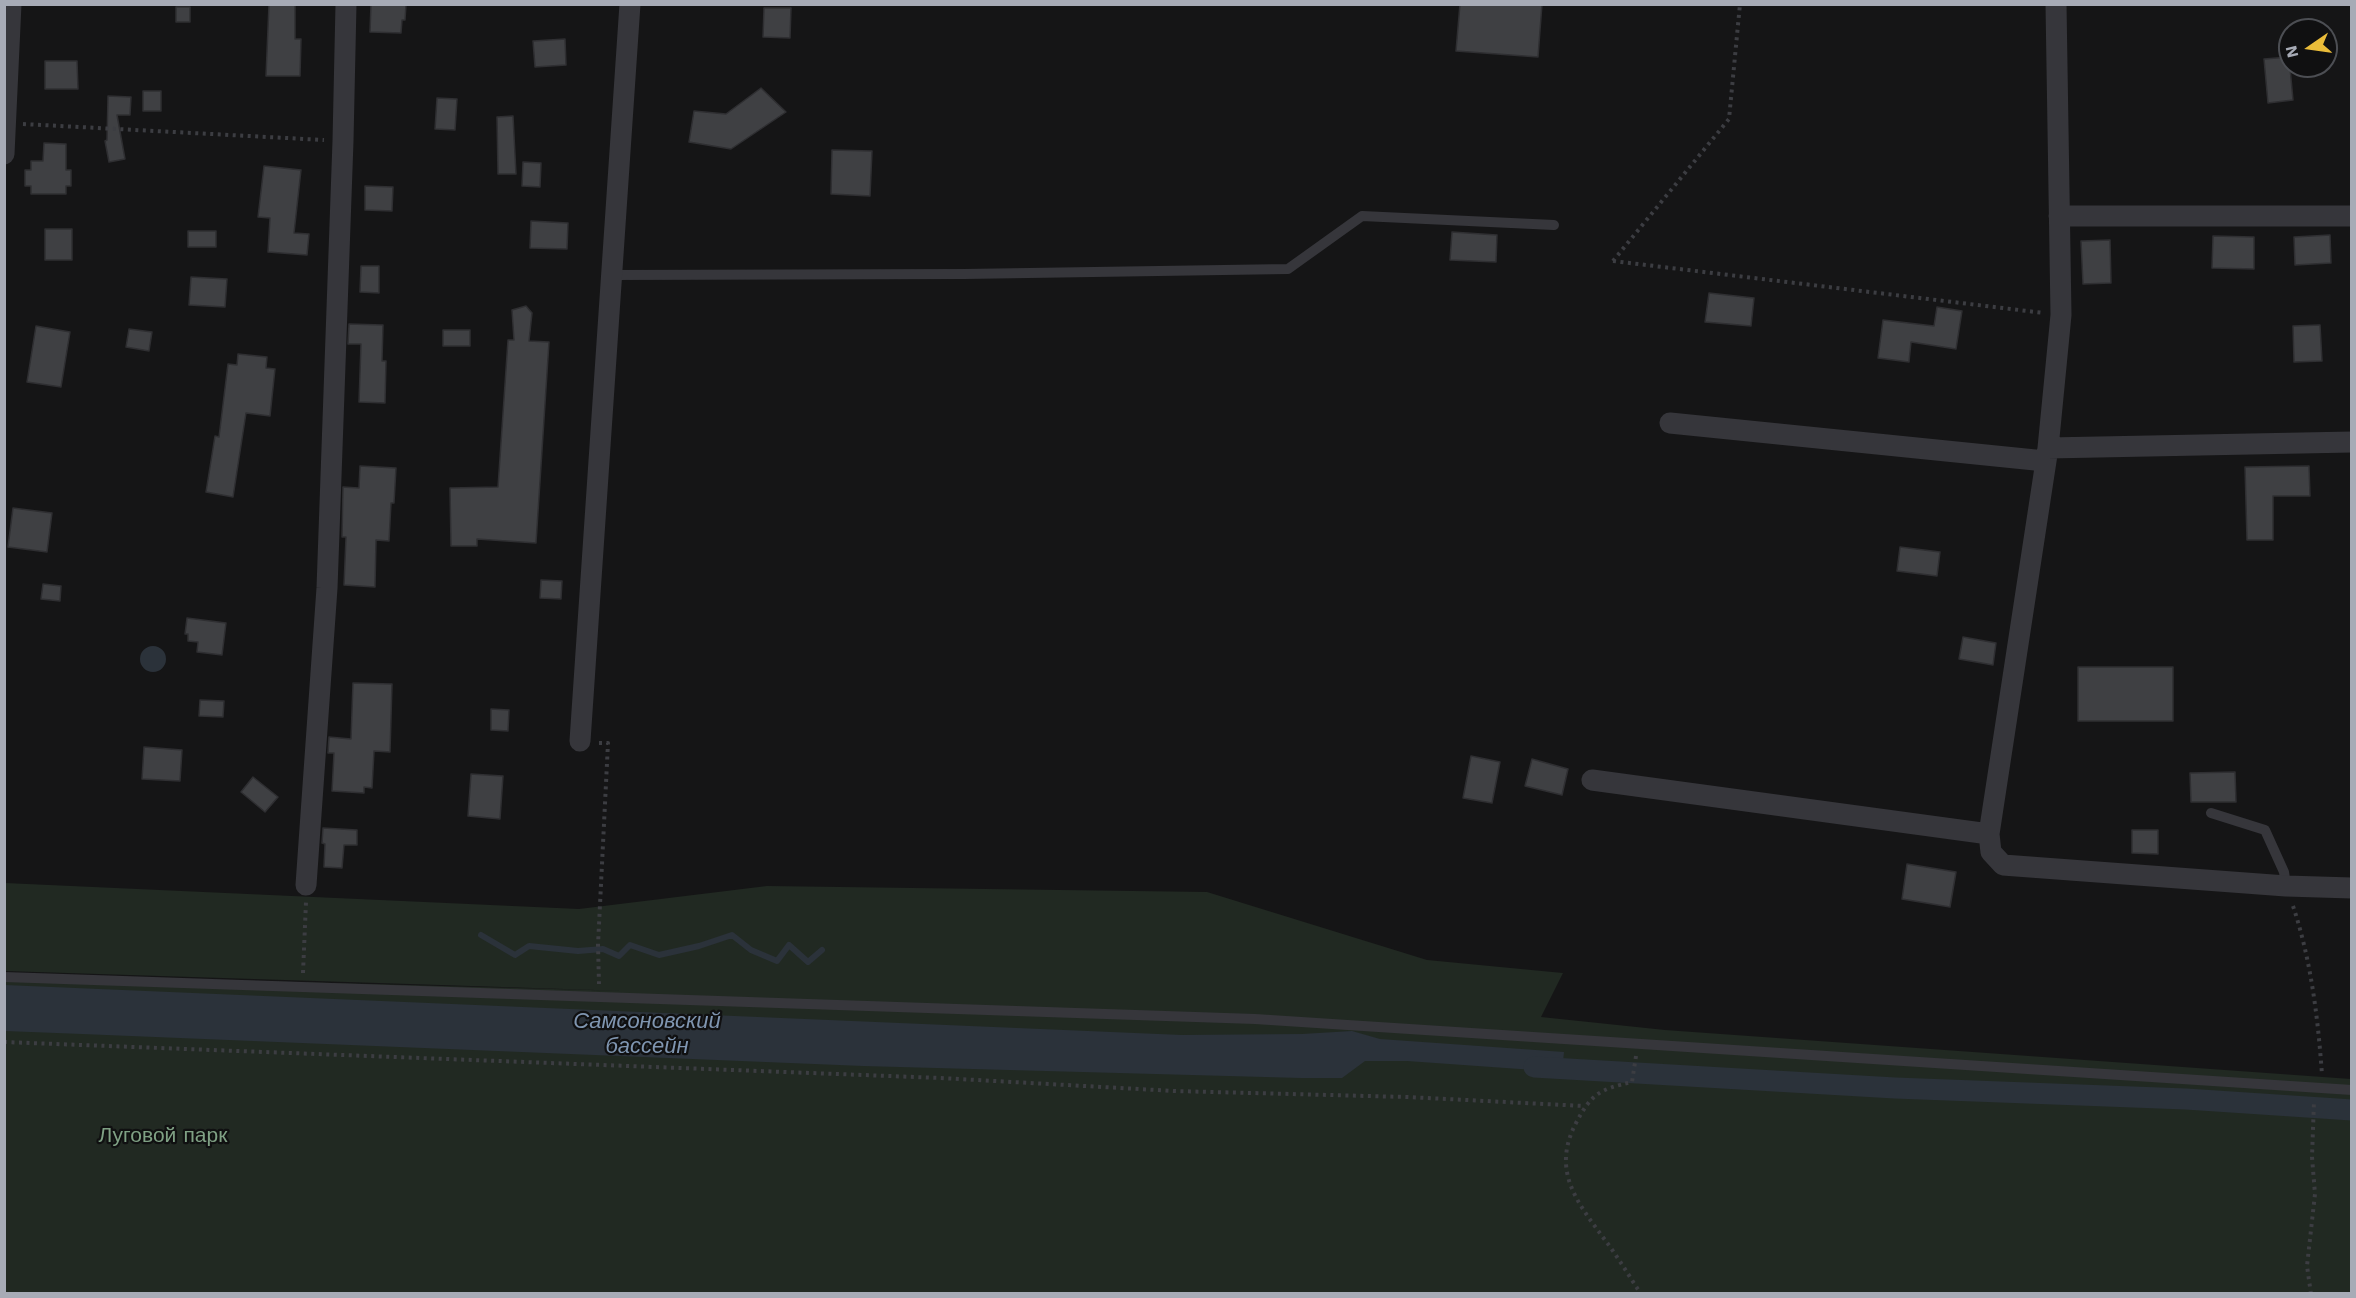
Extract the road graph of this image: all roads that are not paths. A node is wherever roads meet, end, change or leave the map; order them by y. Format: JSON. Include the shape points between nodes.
{"nodes":[{"id":1,"x":11,"y":4,"type":"edge"},
{"id":2,"x":346,"y":4,"type":"edge"},
{"id":3,"x":630,"y":4,"type":"edge"},
{"id":4,"x":2056,"y":4,"type":"edge"},
{"id":5,"x":4,"y":154,"type":"edge"},
{"id":6,"x":2059,"y":216,"type":"junction"},
{"id":7,"x":2352,"y":216,"type":"edge"},
{"id":8,"x":1554,"y":225,"type":"dead end"},
{"id":9,"x":611,"y":276,"type":"junction"},
{"id":10,"x":1670,"y":423,"type":"dead end"},
{"id":11,"x":2352,"y":442,"type":"edge"},
{"id":12,"x":2046,"y":454,"type":"junction"},
{"id":13,"x":580,"y":741,"type":"road end"},
{"id":14,"x":1592,"y":780,"type":"dead end"},
{"id":15,"x":2211,"y":813,"type":"dead end"},
{"id":16,"x":1989,"y":834,"type":"junction"},
{"id":17,"x":306,"y":885,"type":"road end"},
{"id":18,"x":2286,"y":886,"type":"junction"},
{"id":19,"x":2352,"y":888,"type":"edge"},
{"id":20,"x":4,"y":977,"type":"edge"},
{"id":21,"x":2352,"y":1090,"type":"edge"}],
"edges":[{"from":1,"to":5,"type":"street"},
{"from":2,"to":17,"type":"street","via":[[327,588]]},
{"from":3,"to":9,"type":"street"},
{"from":4,"to":6,"type":"street"},
{"from":6,"to":7,"type":"street"},
{"from":6,"to":12,"type":"street","via":[[2061,315]]},
{"from":8,"to":9,"type":"lane","via":[[1362,216],[1288,268]]},
{"from":9,"to":13,"type":"street"},
{"from":10,"to":12,"type":"street"},
{"from":11,"to":12,"type":"street"},
{"from":12,"to":16,"type":"street"},
{"from":14,"to":16,"type":"street"},
{"from":15,"to":18,"type":"lane","via":[[2265,830],[2284,872]]},
{"from":16,"to":18,"type":"street","via":[[1991,852],[2003,865]]},
{"from":18,"to":19,"type":"street"},
{"from":20,"to":21,"type":"lane","via":[[1255,1019]]}]}
